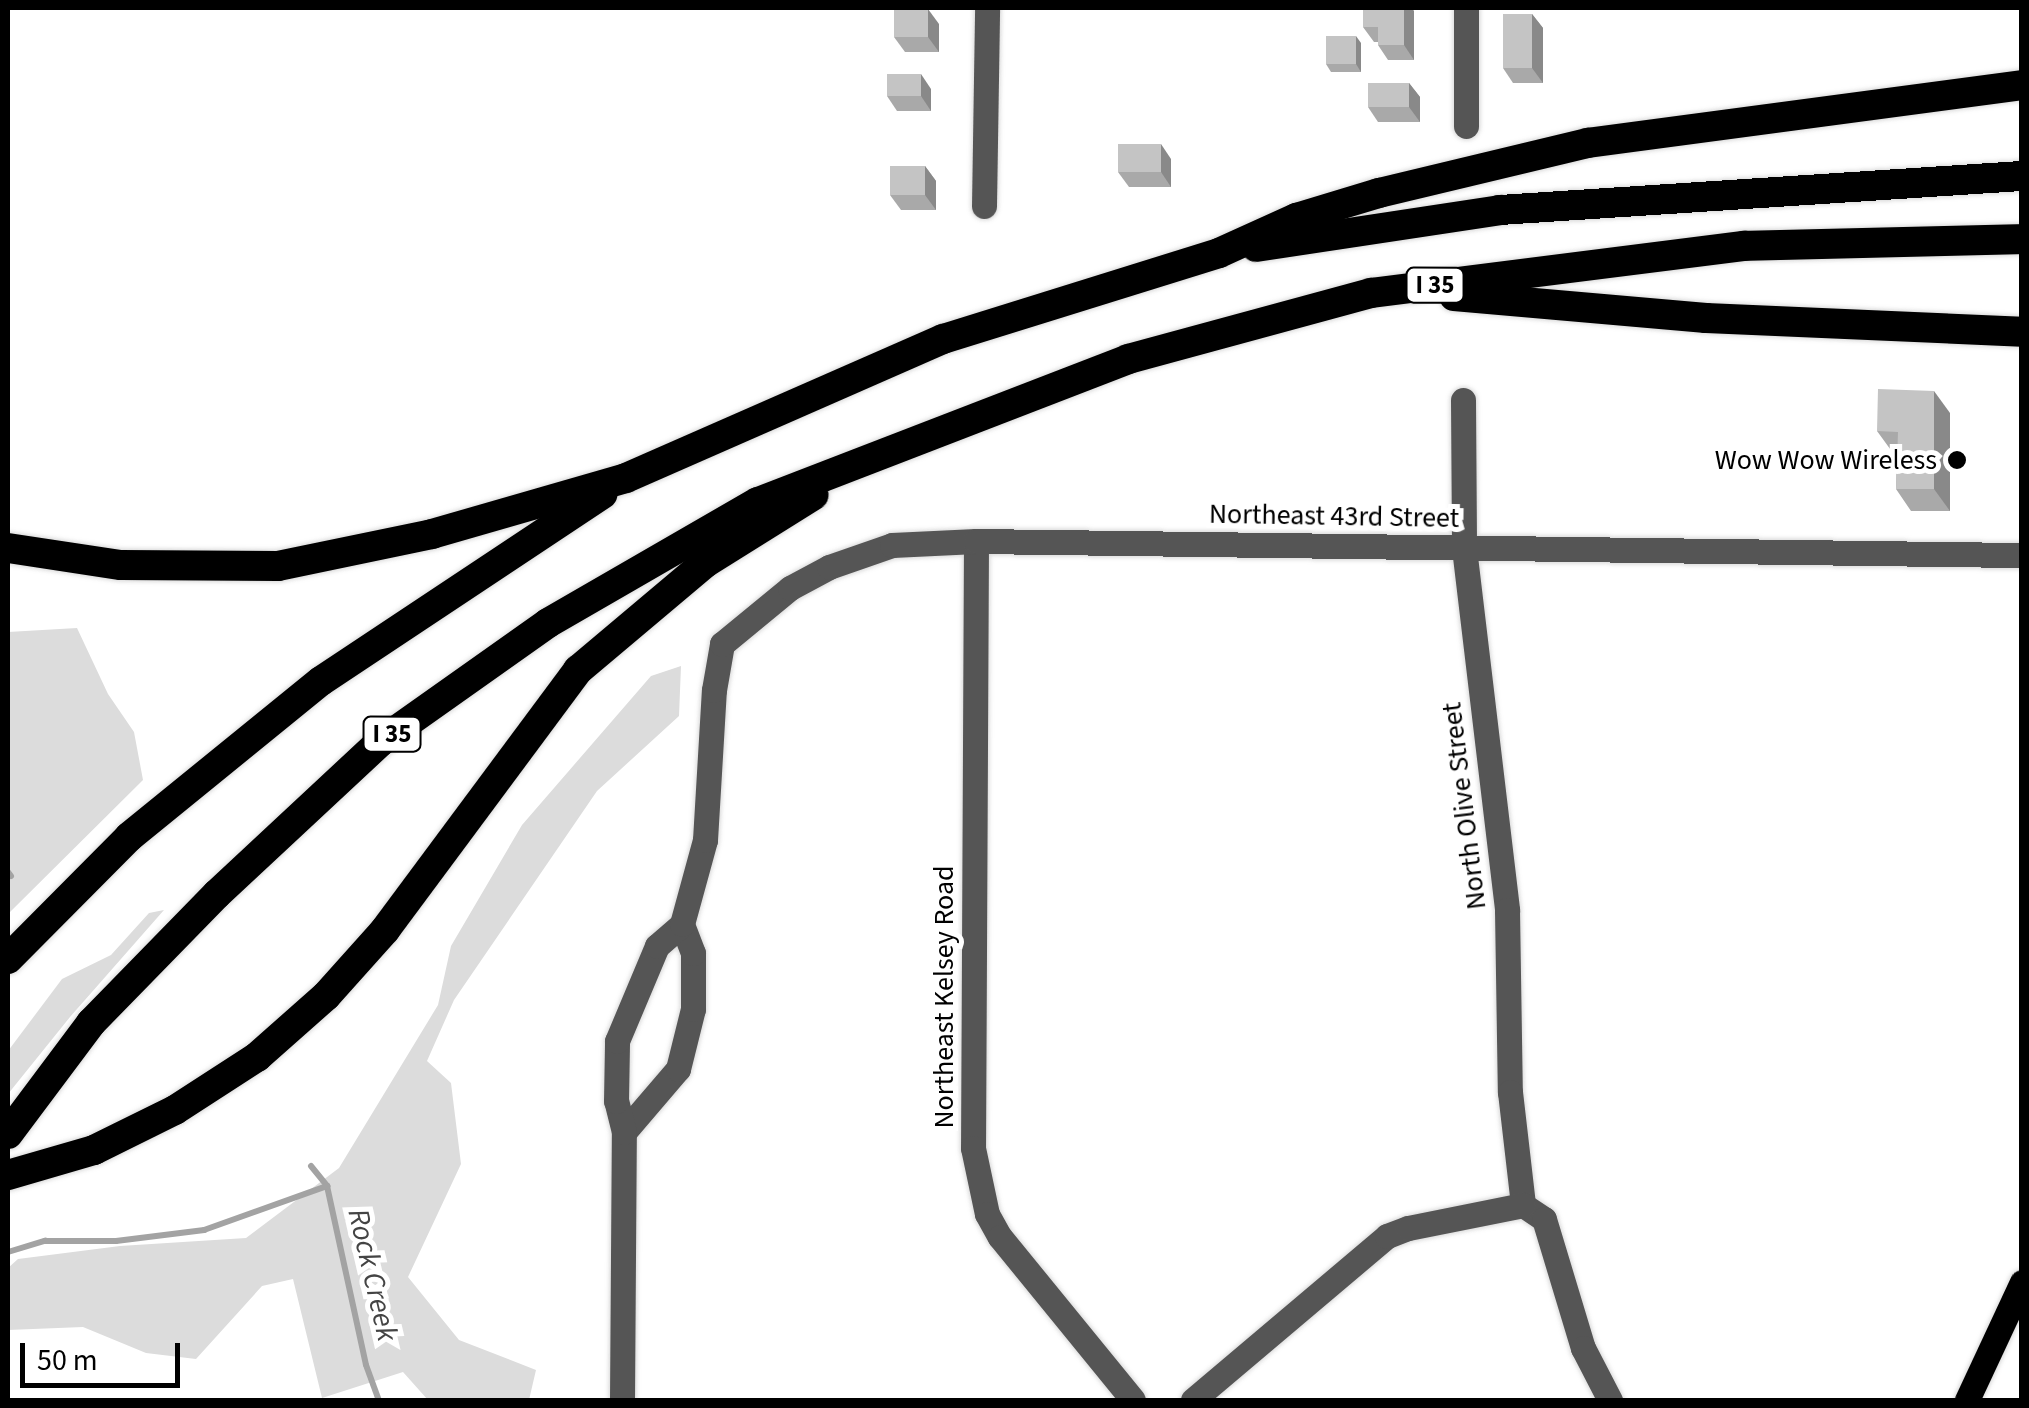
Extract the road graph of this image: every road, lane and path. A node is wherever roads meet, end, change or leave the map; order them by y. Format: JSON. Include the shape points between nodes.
{"nodes":[{"id":1,"x":987,"y":8,"type":"edge"},
{"id":2,"x":1466,"y":8,"type":"edge"},
{"id":3,"x":2014,"y":82,"type":"edge"},
{"id":4,"x":1466,"y":126,"type":"dead end"},
{"id":5,"x":2022,"y":176,"type":"edge"},
{"id":6,"x":984,"y":206,"type":"dead end"},
{"id":7,"x":2022,"y":240,"type":"edge"},
{"id":8,"x":1219,"y":253,"type":"junction"},
{"id":9,"x":1371,"y":293,"type":"junction"},
{"id":10,"x":1938,"y":330,"type":"junction"},
{"id":11,"x":2022,"y":332,"type":"edge"},
{"id":12,"x":2022,"y":350,"type":"edge"},
{"id":13,"x":1463,"y":400,"type":"dead end"},
{"id":14,"x":873,"y":457,"type":"junction"},
{"id":15,"x":626,"y":478,"type":"junction"},
{"id":16,"x":976,"y":541,"type":"junction"},
{"id":17,"x":8,"y":548,"type":"edge"},
{"id":18,"x":1464,"y":548,"type":"junction"},
{"id":19,"x":2022,"y":555,"type":"edge"},
{"id":20,"x":682,"y":924,"type":"junction"},
{"id":21,"x":8,"y":960,"type":"edge"},
{"id":22,"x":624,"y":1132,"type":"junction"},
{"id":23,"x":8,"y":1134,"type":"edge"},
{"id":24,"x":8,"y":1176,"type":"edge"},
{"id":25,"x":1524,"y":1205,"type":"junction"},
{"id":26,"x":2020,"y":1292,"type":"edge"},
{"id":27,"x":622,"y":1400,"type":"edge"},
{"id":28,"x":1133,"y":1400,"type":"edge"},
{"id":29,"x":1193,"y":1400,"type":"edge"},
{"id":30,"x":1610,"y":1400,"type":"edge"},
{"id":31,"x":1967,"y":1400,"type":"edge"}],
"edges":[{"from":1,"to":6,"type":"street"},
{"from":2,"to":4,"type":"street"},
{"from":3,"to":8,"type":"highway","via":[[1504,161],[1296,218]]},
{"from":5,"to":8,"type":"highway","number":"I 35","via":[[1500,210]]},
{"from":7,"to":9,"type":"highway","number":"I 35","via":[[1744,246]]},
{"from":8,"to":15,"type":"highway","number":"I 35","via":[[943,339]]},
{"from":9,"to":10,"type":"highway"},
{"from":9,"to":14,"type":"highway","number":"I 35","via":[[1128,359]]},
{"from":10,"to":11,"type":"highway"},
{"from":10,"to":12,"type":"highway"},
{"from":13,"to":18,"type":"street","name":"North Olive Street"},
{"from":14,"to":23,"type":"highway","number":"I 35","via":[[758,502],[548,623],[380,742],[91,1022]]},
{"from":14,"to":24,"type":"highway","via":[[705,563],[578,670],[386,930],[257,1058],[94,1150]]},
{"from":15,"to":17,"type":"highway","via":[[432,534],[278,566],[120,565]]},
{"from":15,"to":21,"type":"highway","number":"I 35","via":[[321,680],[129,837]]},
{"from":16,"to":18,"type":"street","name":"Northeast 43rd Street"},
{"from":16,"to":20,"type":"street","name":"Northeast 43rd Street","via":[[892,545],[829,568],[790,588],[722,644],[705,840]]},
{"from":16,"to":28,"type":"street","name":"Northeast Kelsey Road","via":[[975,1162],[987,1214],[1000,1237]]},
{"from":18,"to":19,"type":"street","name":"Northeast 43rd Street"},
{"from":18,"to":25,"type":"street","name":"North Olive Street","via":[[1504,874],[1511,1111]]},
{"from":20,"to":22,"type":"street","via":[[658,946],[617,1041],[616,1101]]},
{"from":20,"to":22,"type":"street","via":[[694,953],[693,1009],[678,1069]]},
{"from":22,"to":27,"type":"street"},
{"from":25,"to":29,"type":"street","via":[[1387,1236]]},
{"from":25,"to":30,"type":"street","via":[[1544,1219],[1583,1348]]},
{"from":26,"to":31,"type":"main road"}]}
